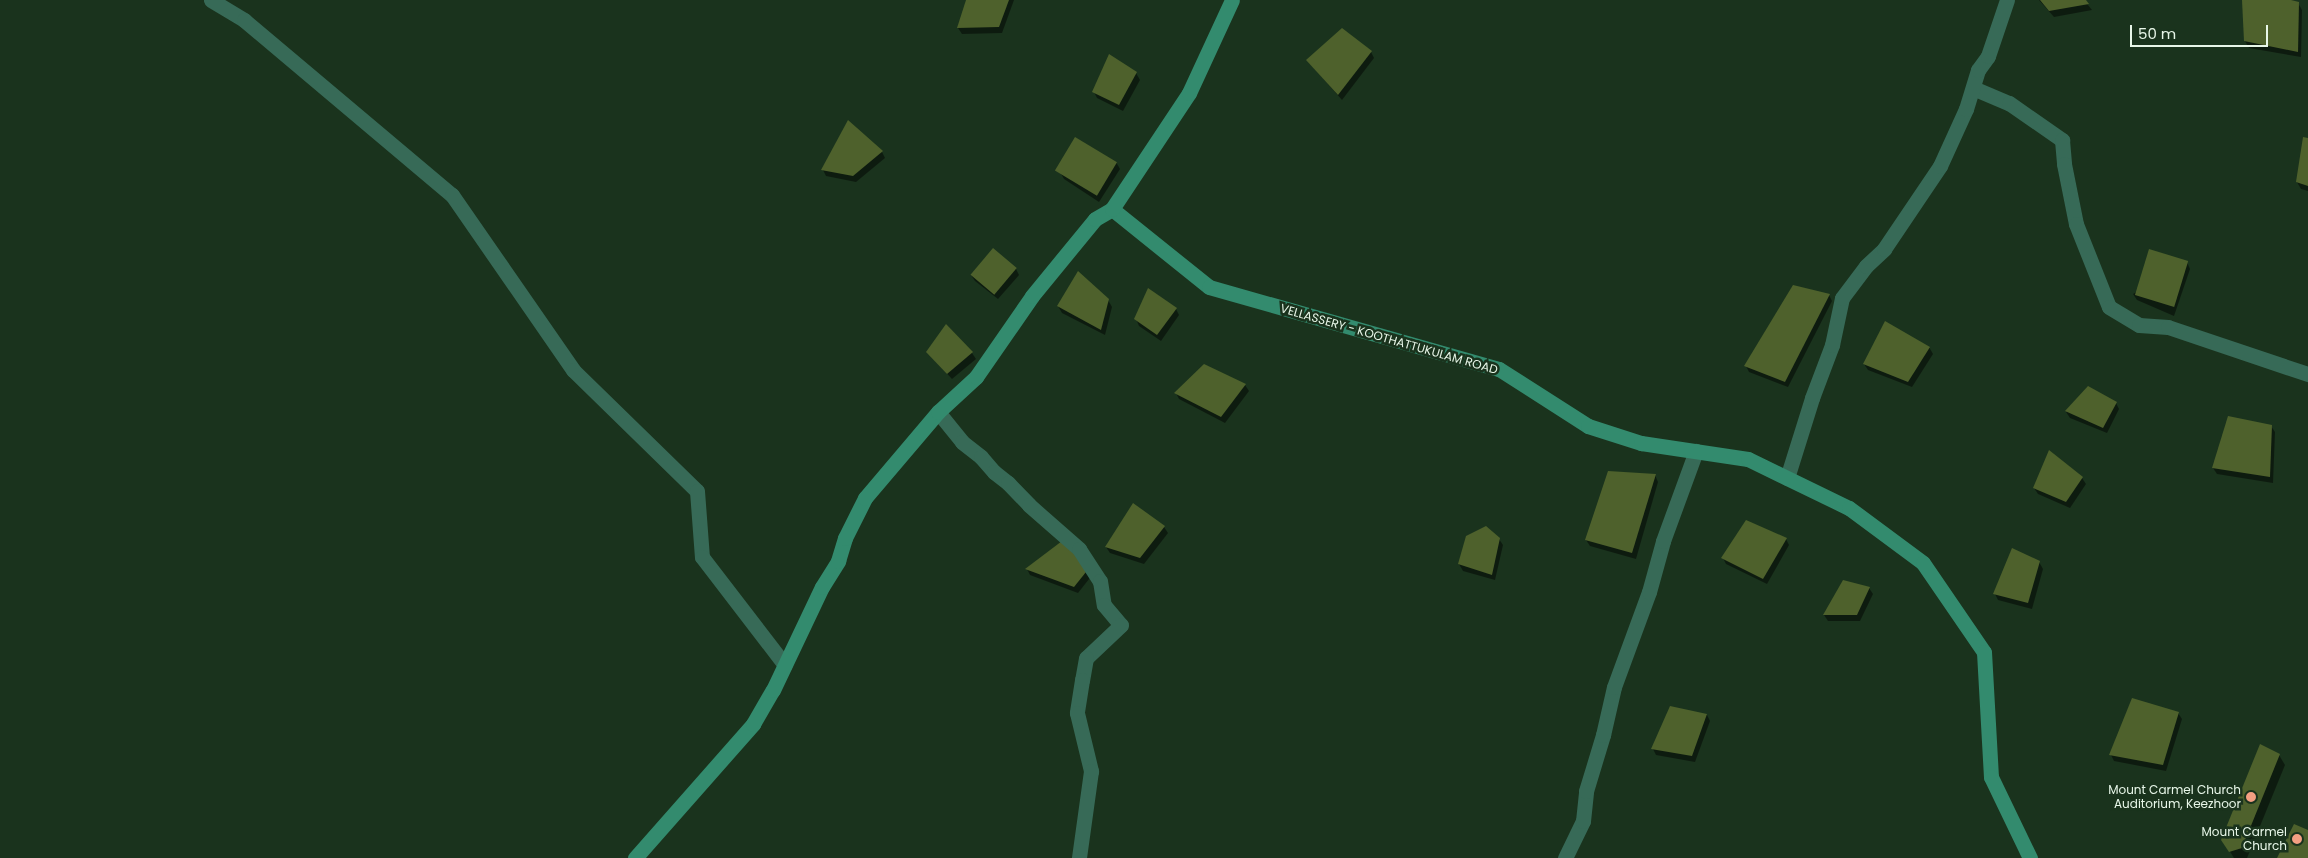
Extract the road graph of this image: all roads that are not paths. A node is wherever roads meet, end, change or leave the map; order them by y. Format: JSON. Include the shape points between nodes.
{"nodes":[{"id":1,"x":211,"y":0,"type":"edge"},
{"id":2,"x":1232,"y":0,"type":"edge"},
{"id":3,"x":2007,"y":0,"type":"edge"},
{"id":4,"x":1974,"y":88,"type":"junction"},
{"id":5,"x":1112,"y":209,"type":"junction"},
{"id":6,"x":2308,"y":374,"type":"edge"},
{"id":7,"x":938,"y":412,"type":"junction"},
{"id":8,"x":1696,"y":451,"type":"junction"},
{"id":9,"x":1787,"y":478,"type":"junction"},
{"id":10,"x":785,"y":665,"type":"junction"},
{"id":11,"x":635,"y":858,"type":"edge"},
{"id":12,"x":1079,"y":858,"type":"edge"},
{"id":13,"x":1566,"y":858,"type":"edge"},
{"id":14,"x":2030,"y":858,"type":"edge"}],
"edges":[{"from":1,"to":10,"type":"street","via":[[244,20],[452,195],[573,370],[698,491],[702,557]]},
{"from":2,"to":5,"type":"main road","via":[[1189,93]]},
{"from":3,"to":4,"type":"street","via":[[1988,56],[1978,70]]},
{"from":4,"to":6,"type":"street","via":[[2009,103],[2062,140],[2076,224],[2110,307],[2139,325],[2168,327]]},
{"from":4,"to":9,"type":"street","via":[[1940,166],[1884,249],[1866,266],[1842,298],[1832,345]]},
{"from":5,"to":7,"type":"main road","via":[[1095,218],[1032,296],[976,377]]},
{"from":5,"to":8,"type":"main road","name":"VELLASSERY - KOOTHATTUKULAM ROAD","via":[[1209,287],[1499,369],[1588,426],[1641,443]]},
{"from":7,"to":10,"type":"main road","via":[[864,498],[838,561]]},
{"from":7,"to":12,"type":"street","via":[[962,442],[1079,549],[1100,582],[1104,605],[1121,625],[1086,658],[1082,680],[1078,713],[1091,771]]},
{"from":8,"to":9,"type":"main road","name":"VELLASSERY - KOOTHATTUKULAM ROAD","via":[[1748,459]]},
{"from":8,"to":13,"type":"street","via":[[1614,687],[1586,790],[1583,821]]},
{"from":9,"to":14,"type":"main road","name":"VELLASSERY - KOOTHATTUKULAM ROAD","via":[[1849,508],[1923,563],[1984,652],[1991,777]]},
{"from":10,"to":11,"type":"main road","via":[[753,724]]}]}
